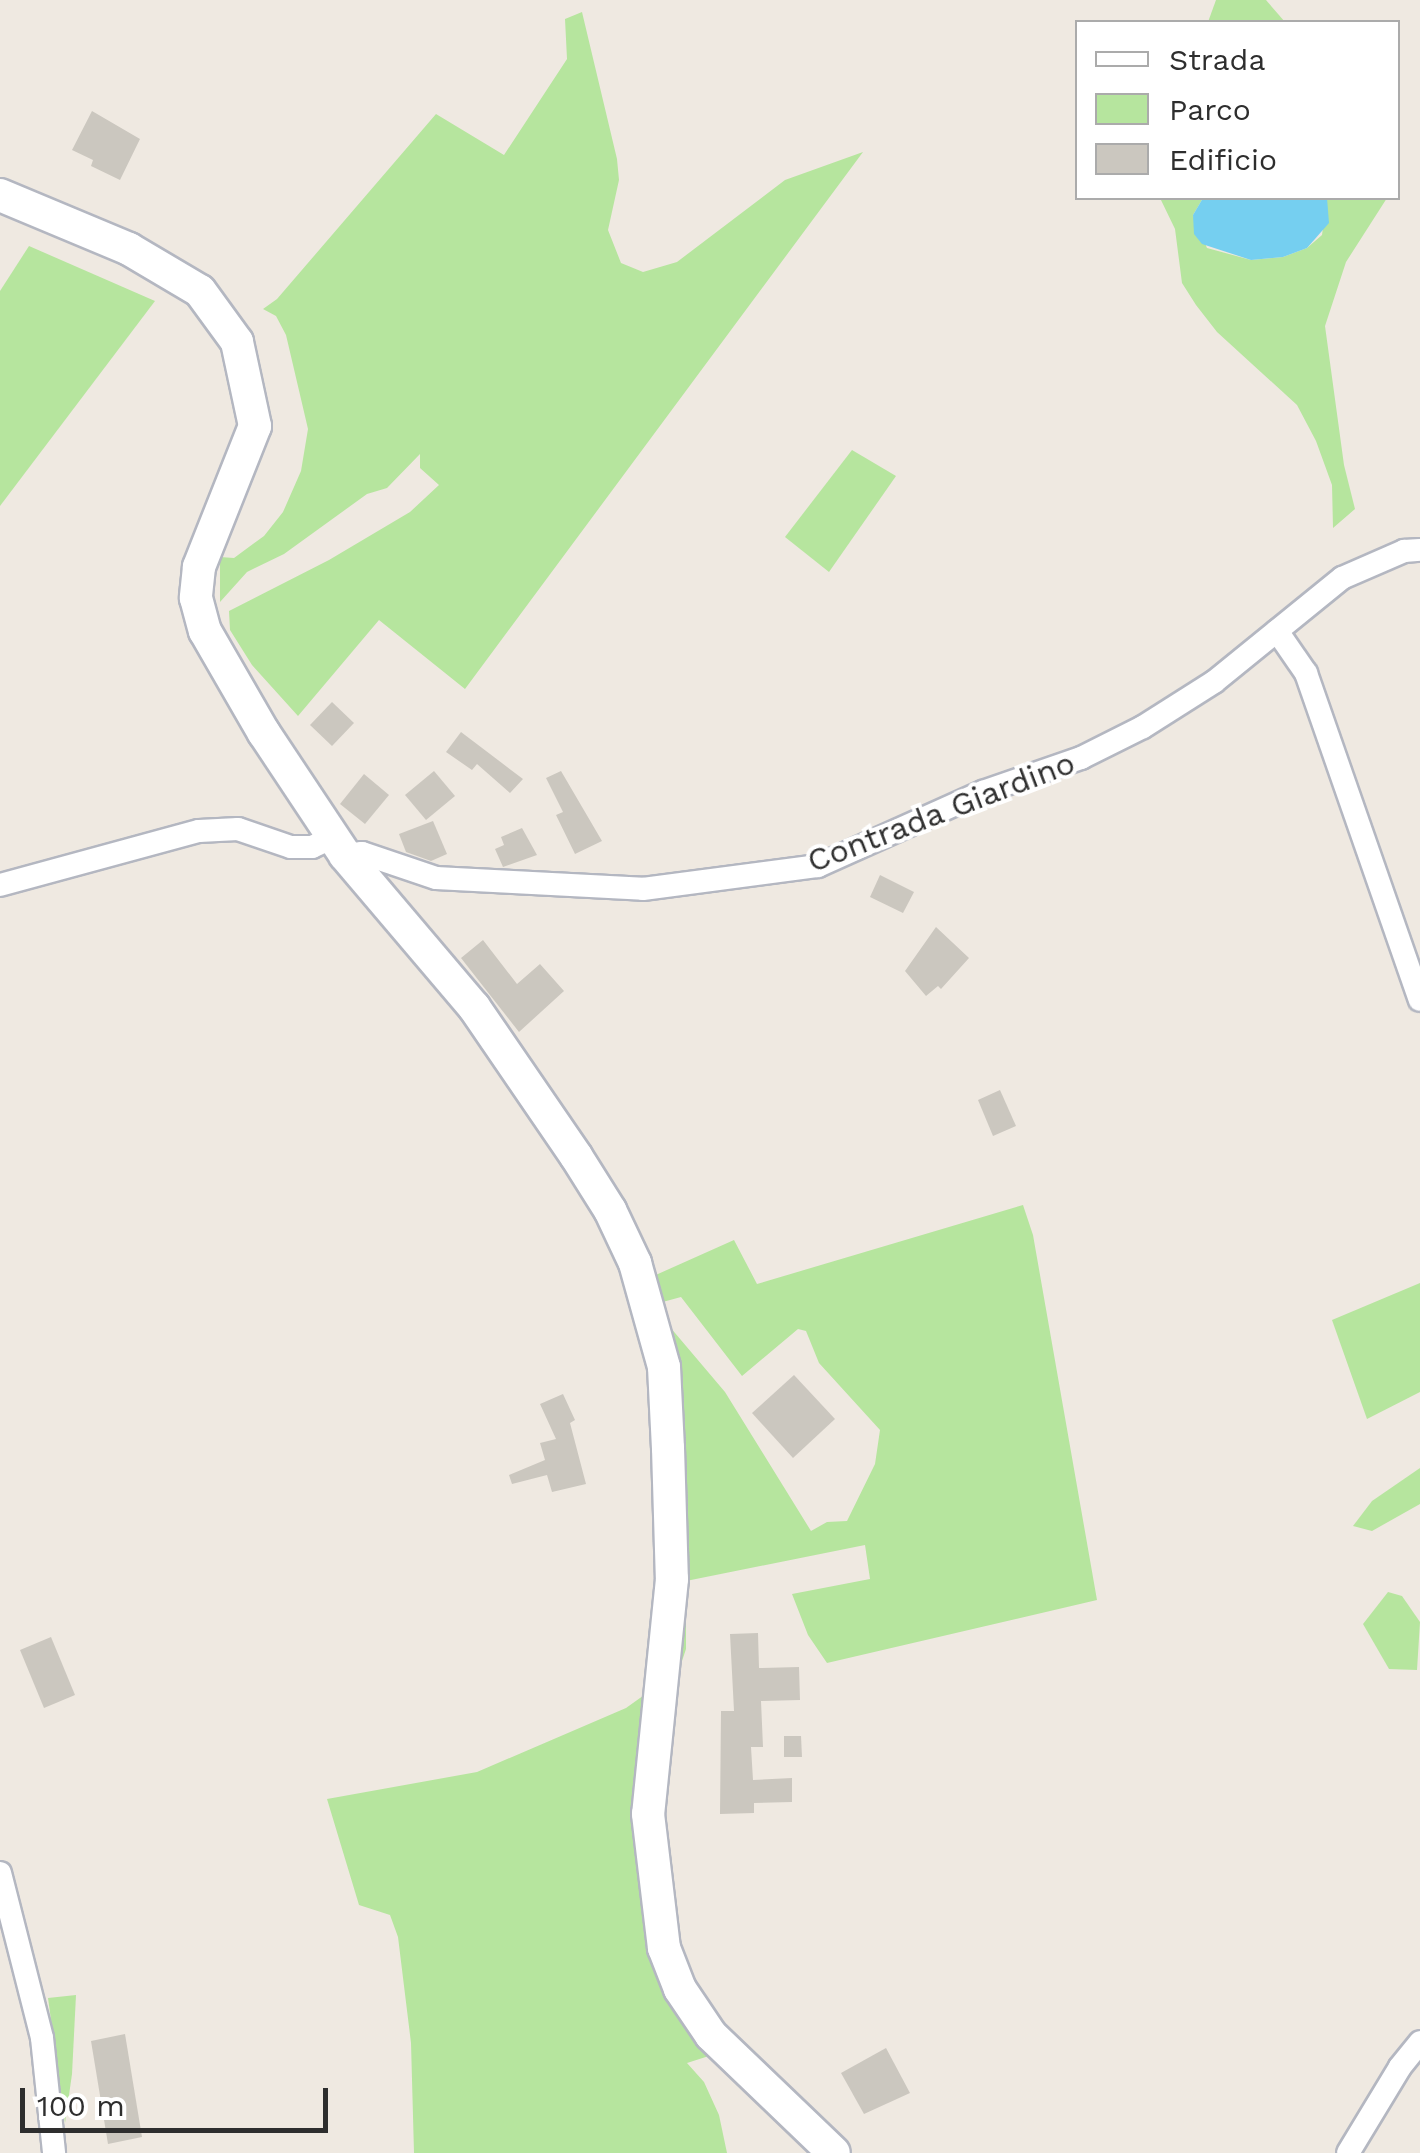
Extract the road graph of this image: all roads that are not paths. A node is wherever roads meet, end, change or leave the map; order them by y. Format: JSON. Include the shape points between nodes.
{"nodes":[{"id":1,"x":0,"y":194,"type":"edge"},
{"id":2,"x":1420,"y":550,"type":"edge"},
{"id":3,"x":1277,"y":631,"type":"junction"},
{"id":4,"x":339,"y":846,"type":"junction"},
{"id":5,"x":0,"y":885,"type":"edge"},
{"id":6,"x":1420,"y":1000,"type":"edge"},
{"id":7,"x":0,"y":1874,"type":"edge"},
{"id":8,"x":1420,"y":2042,"type":"edge"},
{"id":9,"x":54,"y":2153,"type":"edge"},
{"id":10,"x":834,"y":2153,"type":"edge"},
{"id":11,"x":1348,"y":2153,"type":"edge"}],
"edges":[{"from":1,"to":4,"type":"main road","via":[[129,249],[200,291],[237,342],[255,426],[199,567],[196,598],[204,631]]},
{"from":2,"to":3,"type":"street","name":"Contrada Giardino","via":[[1342,578]]},
{"from":3,"to":4,"type":"street","name":"Contrada Giardino","via":[[1143,727],[818,866],[643,889],[436,878]]},
{"from":3,"to":6,"type":"street","via":[[1306,673]]},
{"from":4,"to":5,"type":"street","via":[[291,847],[238,829],[199,830]]},
{"from":4,"to":10,"type":"main road","via":[[474,1007],[593,1183],[635,1262],[664,1367],[668,1448],[672,1579],[648,1814],[664,1948],[680,1989],[710,2035]]},
{"from":7,"to":9,"type":"street","via":[[42,2038]]},
{"from":8,"to":11,"type":"street"}]}
